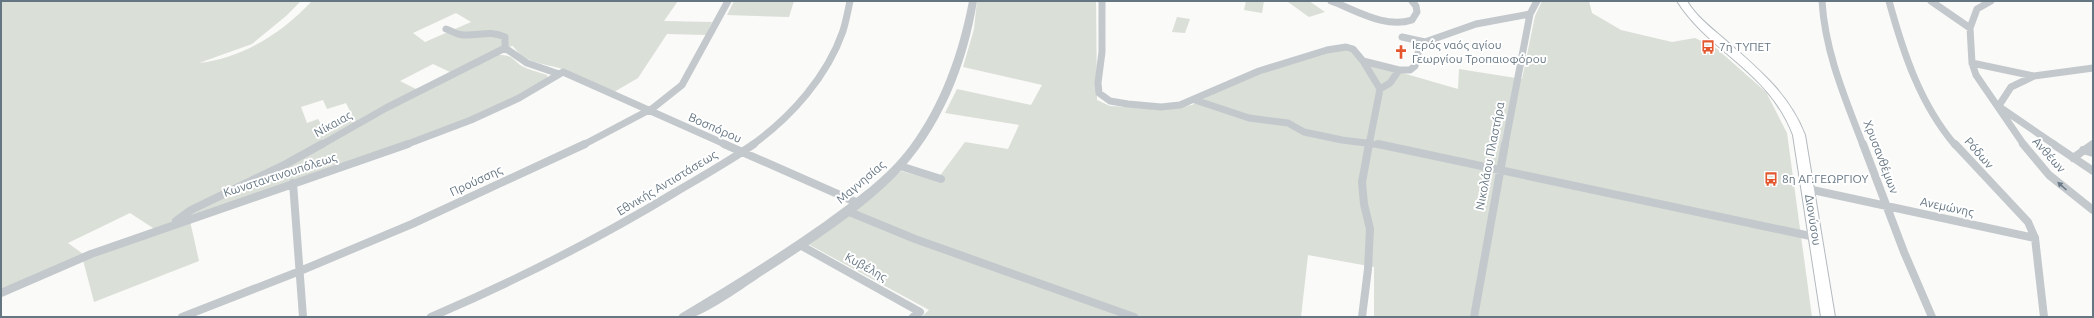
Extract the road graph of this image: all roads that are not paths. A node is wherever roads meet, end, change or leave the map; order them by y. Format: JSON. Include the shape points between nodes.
{"nodes":[{"id":1,"x":728,"y":1,"type":"edge"},
{"id":2,"x":850,"y":1,"type":"edge"},
{"id":3,"x":973,"y":1,"type":"edge"},
{"id":4,"x":1102,"y":1,"type":"edge"},
{"id":5,"x":1331,"y":1,"type":"edge"},
{"id":6,"x":1412,"y":1,"type":"edge"},
{"id":7,"x":1537,"y":1,"type":"edge"},
{"id":8,"x":1682,"y":1,"type":"edge"},
{"id":9,"x":1822,"y":1,"type":"edge"},
{"id":10,"x":1888,"y":1,"type":"edge"},
{"id":11,"x":1931,"y":1,"type":"edge"},
{"id":12,"x":1991,"y":1,"type":"edge"},
{"id":13,"x":1530,"y":14,"type":"junction"},
{"id":14,"x":1970,"y":28,"type":"junction"},
{"id":15,"x":446,"y":29,"type":"dead end"},
{"id":16,"x":1402,"y":37,"type":"dead end"},
{"id":17,"x":1425,"y":42,"type":"junction"},
{"id":18,"x":505,"y":48,"type":"junction"},
{"id":19,"x":1363,"y":61,"type":"junction"},
{"id":20,"x":1972,"y":63,"type":"junction"},
{"id":21,"x":2093,"y":68,"type":"edge"},
{"id":22,"x":1399,"y":70,"type":"junction"},
{"id":23,"x":561,"y":73,"type":"junction"},
{"id":24,"x":2034,"y":76,"type":"junction"},
{"id":25,"x":1380,"y":90,"type":"junction"},
{"id":26,"x":1195,"y":100,"type":"junction"},
{"id":27,"x":1998,"y":107,"type":"junction"},
{"id":28,"x":647,"y":111,"type":"junction"},
{"id":29,"x":1370,"y":142,"type":"junction"},
{"id":30,"x":2093,"y":144,"type":"edge"},
{"id":31,"x":2083,"y":150,"type":"junction"},
{"id":32,"x":741,"y":152,"type":"junction"},
{"id":33,"x":2093,"y":153,"type":"edge"},
{"id":34,"x":2073,"y":158,"type":"junction"},
{"id":35,"x":900,"y":166,"type":"junction"},
{"id":36,"x":1501,"y":170,"type":"junction"},
{"id":37,"x":2093,"y":171,"type":"edge"},
{"id":38,"x":942,"y":179,"type":"dead end"},
{"id":39,"x":293,"y":183,"type":"junction"},
{"id":40,"x":1808,"y":189,"type":"junction"},
{"id":41,"x":858,"y":203,"type":"junction"},
{"id":42,"x":1887,"y":206,"type":"junction"},
{"id":43,"x":2093,"y":210,"type":"edge"},
{"id":44,"x":847,"y":211,"type":"junction"},
{"id":45,"x":175,"y":223,"type":"junction"},
{"id":46,"x":1815,"y":237,"type":"junction"},
{"id":47,"x":2035,"y":238,"type":"junction"},
{"id":48,"x":800,"y":245,"type":"junction"},
{"id":49,"x":300,"y":272,"type":"junction"},
{"id":50,"x":1,"y":293,"type":"edge"},
{"id":51,"x":916,"y":314,"type":"edge"},
{"id":52,"x":182,"y":317,"type":"edge"},
{"id":53,"x":303,"y":317,"type":"edge"},
{"id":54,"x":431,"y":317,"type":"edge"},
{"id":55,"x":685,"y":317,"type":"edge"},
{"id":56,"x":1134,"y":317,"type":"edge"},
{"id":57,"x":1362,"y":317,"type":"edge"},
{"id":58,"x":1474,"y":317,"type":"edge"},
{"id":59,"x":1828,"y":317,"type":"edge"},
{"id":60,"x":1932,"y":317,"type":"edge"},
{"id":61,"x":2044,"y":317,"type":"edge"}],
"edges":[{"from":1,"to":28,"type":"street","name":"Προύσσης","via":[[682,85]]},
{"from":2,"to":32,"type":"street","name":"Εθνικής Αντιστάσεως","via":[[841,35],[830,58],[810,88],[784,120]]},
{"from":3,"to":35,"type":"street","name":"Μαγνησίας","via":[[964,44],[946,89],[922,135]]},
{"from":4,"to":26,"type":"street","via":[[1102,52],[1098,83],[1101,96],[1110,101],[1150,106],[1180,105]]},
{"from":5,"to":6,"type":"street","via":[[1385,22],[1397,24],[1414,17],[1417,7]]},
{"from":7,"to":13,"type":"street","name":"Νικολάου Πλαστήρα"},
{"from":8,"to":40,"type":"main road","name":"Διονύσου","via":[[1698,20],[1768,83],[1779,97],[1797,131]]},
{"from":9,"to":42,"type":"street","name":"Χρυσανθέμων","via":[[1832,59]]},
{"from":10,"to":47,"type":"street","name":"Ρόδων","via":[[1903,52],[1920,90],[1946,134],[2028,222]]},
{"from":11,"to":14,"type":"street"},
{"from":12,"to":14,"type":"street","via":[[1976,10]]},
{"from":13,"to":17,"type":"street","via":[[1476,24]]},
{"from":13,"to":36,"type":"street","name":"Νικολάου Πλαστήρα"},
{"from":14,"to":20,"type":"street","name":"Ανθέων"},
{"from":15,"to":18,"type":"street","via":[[463,36],[483,32],[498,33],[505,37]]},
{"from":16,"to":17,"type":"street"},
{"from":17,"to":22,"type":"street","via":[[1419,49],[1414,68]]},
{"from":18,"to":23,"type":"street","name":"Βοσπόρου","via":[[527,63]]},
{"from":18,"to":45,"type":"street","name":"Νίκαιας","via":[[359,122],[286,164],[191,210],[176,219]]},
{"from":19,"to":22,"type":"street"},
{"from":19,"to":25,"type":"street"},
{"from":19,"to":26,"type":"street","via":[[1351,48],[1327,50],[1259,71]]},
{"from":20,"to":24,"type":"street"},
{"from":20,"to":27,"type":"street","name":"Ανθέων","via":[[1976,75]]},
{"from":21,"to":24,"type":"street"},
{"from":22,"to":25,"type":"street","via":[[1390,84]]},
{"from":23,"to":28,"type":"street","name":"Βοσπόρου"},
{"from":23,"to":39,"type":"street","name":"Κωνσταντινουπόλεως","via":[[519,98],[471,120],[364,160]]},
{"from":24,"to":27,"type":"street","via":[[2011,87]]},
{"from":25,"to":29,"type":"street"},
{"from":26,"to":29,"type":"street","via":[[1218,110],[1249,118],[1288,123],[1304,132],[1342,140]]},
{"from":27,"to":34,"type":"street","name":"Ανθέων"},
{"from":43,"to":27,"type":"street","name":"Ανθέων","one_way":true,"via":[[2044,170]]},
{"from":28,"to":32,"type":"street","name":"Βοσπόρου"},
{"from":28,"to":49,"type":"street","name":"Προύσσης","via":[[589,142],[475,195]]},
{"from":29,"to":36,"type":"street"},
{"from":29,"to":57,"type":"street","via":[[1362,182],[1370,229]]},
{"from":30,"to":31,"type":"street"},
{"from":31,"to":33,"type":"street"},
{"from":31,"to":34,"type":"street"},
{"from":32,"to":41,"type":"street","name":"Βοσπόρου"},
{"from":32,"to":54,"type":"street","name":"Εθνικής Αντιστάσεως","via":[[666,199],[569,253]]},
{"from":34,"to":37,"type":"street","name":"Ανθέων"},
{"from":35,"to":38,"type":"street"},
{"from":35,"to":41,"type":"street","name":"Μαγνησίας"},
{"from":36,"to":46,"type":"street"},
{"from":36,"to":58,"type":"street","name":"Νικολάου Πλαστήρα","via":[[1485,240]]},
{"from":39,"to":45,"type":"street","name":"Κωνσταντινουπόλεως"},
{"from":39,"to":49,"type":"street"},
{"from":40,"to":42,"type":"street","name":"Ανεμώνης"},
{"from":40,"to":46,"type":"main road","name":"Διονύσου"},
{"from":41,"to":44,"type":"street","name":"Μαγνησίας"},
{"from":42,"to":47,"type":"street","name":"Ανεμώνης"},
{"from":42,"to":60,"type":"street","name":"Χρυσανθέμων","via":[[1911,271]]},
{"from":44,"to":48,"type":"street","name":"Μαγνησίας"},
{"from":44,"to":56,"type":"street","via":[[915,239]]},
{"from":45,"to":50,"type":"street","name":"Κωνσταντινουπόλεως","via":[[91,254]]},
{"from":46,"to":59,"type":"main road","name":"Διονύσου"},
{"from":47,"to":61,"type":"street","name":"Ρόδων"},
{"from":48,"to":51,"type":"street","name":"Κυβέλης"},
{"from":48,"to":55,"type":"street","name":"Μαγνησίας"},
{"from":49,"to":52,"type":"street","name":"Προύσσης"},
{"from":49,"to":53,"type":"street"}]}
